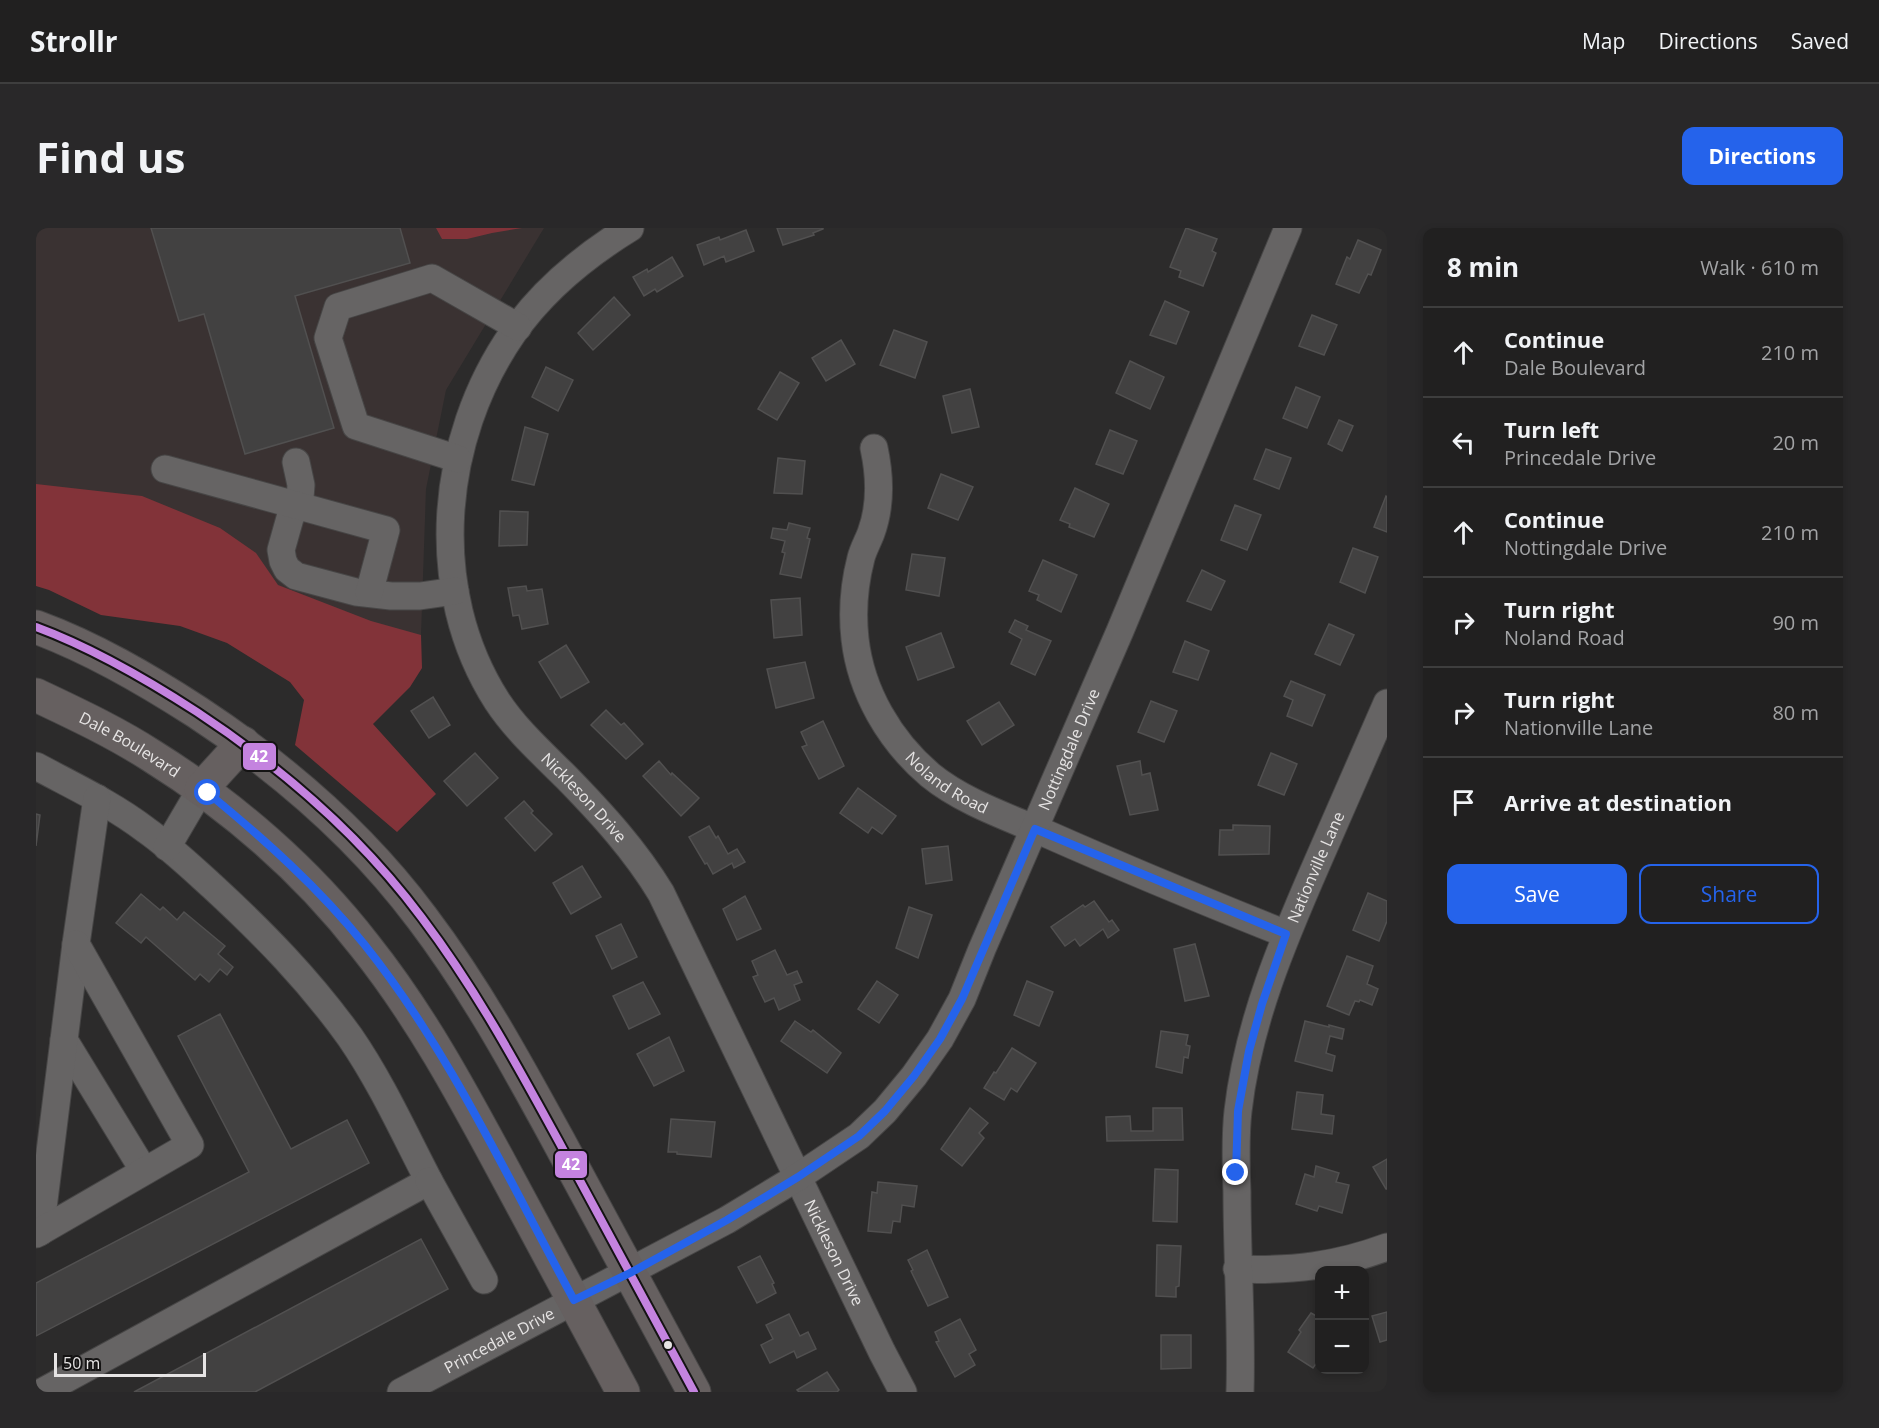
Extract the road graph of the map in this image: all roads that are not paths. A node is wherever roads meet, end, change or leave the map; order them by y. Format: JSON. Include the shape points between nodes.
{"nodes":[{"id":1,"x":630,"y":228,"type":"edge"},
{"id":2,"x":1288,"y":228,"type":"edge"},
{"id":3,"x":518,"y":327,"type":"junction"},
{"id":4,"x":874,"y":448,"type":"dead end"},
{"id":5,"x":458,"y":459,"type":"junction"},
{"id":6,"x":296,"y":462,"type":"dead end"},
{"id":7,"x":165,"y":469,"type":"dead end"},
{"id":8,"x":297,"y":505,"type":"junction"},
{"id":9,"x":455,"y":591,"type":"junction"},
{"id":10,"x":369,"y":593,"type":"junction"},
{"id":11,"x":36,"y":627,"type":"edge"},
{"id":12,"x":36,"y":695,"type":"edge"},
{"id":13,"x":1387,"y":703,"type":"edge"},
{"id":14,"x":243,"y":742,"type":"junction"},
{"id":15,"x":36,"y":766,"type":"edge"},
{"id":16,"x":201,"y":789,"type":"junction"},
{"id":17,"x":97,"y":798,"type":"junction"},
{"id":18,"x":1035,"y":829,"type":"junction"},
{"id":19,"x":167,"y":847,"type":"junction"},
{"id":20,"x":1286,"y":934,"type":"junction"},
{"id":21,"x":76,"y":944,"type":"junction"},
{"id":22,"x":64,"y":1040,"type":"junction"},
{"id":23,"x":144,"y":1172,"type":"junction"},
{"id":24,"x":798,"y":1177,"type":"junction"},
{"id":25,"x":429,"y":1181,"type":"junction"},
{"id":26,"x":38,"y":1233,"type":"edge"},
{"id":27,"x":1387,"y":1247,"type":"edge"},
{"id":28,"x":1238,"y":1269,"type":"junction"},
{"id":29,"x":630,"y":1273,"type":"junction"},
{"id":30,"x":484,"y":1280,"type":"dead end"},
{"id":31,"x":574,"y":1300,"type":"junction"},
{"id":32,"x":45,"y":1391,"type":"edge"},
{"id":33,"x":401,"y":1392,"type":"edge"},
{"id":34,"x":623,"y":1392,"type":"edge"},
{"id":35,"x":694,"y":1392,"type":"edge"},
{"id":36,"x":903,"y":1392,"type":"edge"},
{"id":37,"x":1240,"y":1392,"type":"edge"}],
"edges":[{"from":1,"to":3,"type":"street","name":"Nickleson Drive","via":[[566,274]]},
{"from":2,"to":18,"type":"street","name":"Nottingdale Drive"},
{"from":3,"to":5,"type":"street","name":"Nickleson Drive","via":[[496,359],[475,403]]},
{"from":3,"to":5,"type":"street","via":[[432,278],[339,307],[328,338],[356,426]]},
{"from":4,"to":18,"type":"street","name":"Noland Road","via":[[878,506],[857,576],[853,617],[862,672],[873,701],[888,729],[931,775],[957,793]]},
{"from":5,"to":9,"type":"street","name":"Nickleson Drive","via":[[450,524]]},
{"from":6,"to":8,"type":"street","via":[[301,485]]},
{"from":7,"to":8,"type":"street"},
{"from":8,"to":10,"type":"street","via":[[281,550],[287,568],[296,576]]},
{"from":8,"to":10,"type":"street","via":[[386,530]]},
{"from":9,"to":10,"type":"street","via":[[420,596]]},
{"from":9,"to":24,"type":"street","name":"Nickleson Drive","via":[[478,666],[514,725],[622,837],[661,893]]},
{"from":11,"to":14,"type":"main road","via":[[107,658]]},
{"from":12,"to":16,"type":"main road","name":"Dale Boulevard","via":[[152,755]]},
{"from":13,"to":20,"type":"street","name":"Nationville Lane"},
{"from":14,"to":16,"type":"main road"},
{"from":14,"to":29,"type":"main road","via":[[319,805],[422,917],[481,1002]]},
{"from":15,"to":17,"type":"street"},
{"from":16,"to":19,"type":"street"},
{"from":16,"to":31,"type":"main road","name":"Dale Boulevard","via":[[260,836],[307,881],[398,989],[444,1061]]},
{"from":17,"to":19,"type":"street"},
{"from":17,"to":21,"type":"street"},
{"from":18,"to":20,"type":"street","name":"Noland Road"},
{"from":18,"to":24,"type":"street","name":"Nottingdale Drive","via":[[962,999],[940,1039],[885,1111],[859,1136]]},
{"from":19,"to":25,"type":"street","via":[[257,927],[317,994],[372,1072]]},
{"from":20,"to":28,"type":"street","name":"Nationville Lane","via":[[1249,1051],[1238,1111]]},
{"from":21,"to":22,"type":"street"},
{"from":21,"to":23,"type":"street","via":[[190,1145]]},
{"from":22,"to":23,"type":"street"},
{"from":22,"to":26,"type":"street"},
{"from":23,"to":26,"type":"street"},
{"from":24,"to":29,"type":"street","name":"Nottingdale Drive"},
{"from":24,"to":36,"type":"street","name":"Nickleson Drive"},
{"from":25,"to":30,"type":"street"},
{"from":25,"to":32,"type":"street"},
{"from":27,"to":28,"type":"street","via":[[1316,1267]]},
{"from":28,"to":37,"type":"street","name":"Nationville Lane"},
{"from":29,"to":31,"type":"street","name":"Princedale Drive"},
{"from":29,"to":35,"type":"main road"},
{"from":31,"to":33,"type":"street","name":"Princedale Drive"},
{"from":31,"to":34,"type":"main road","name":"Dale Boulevard"}]}
